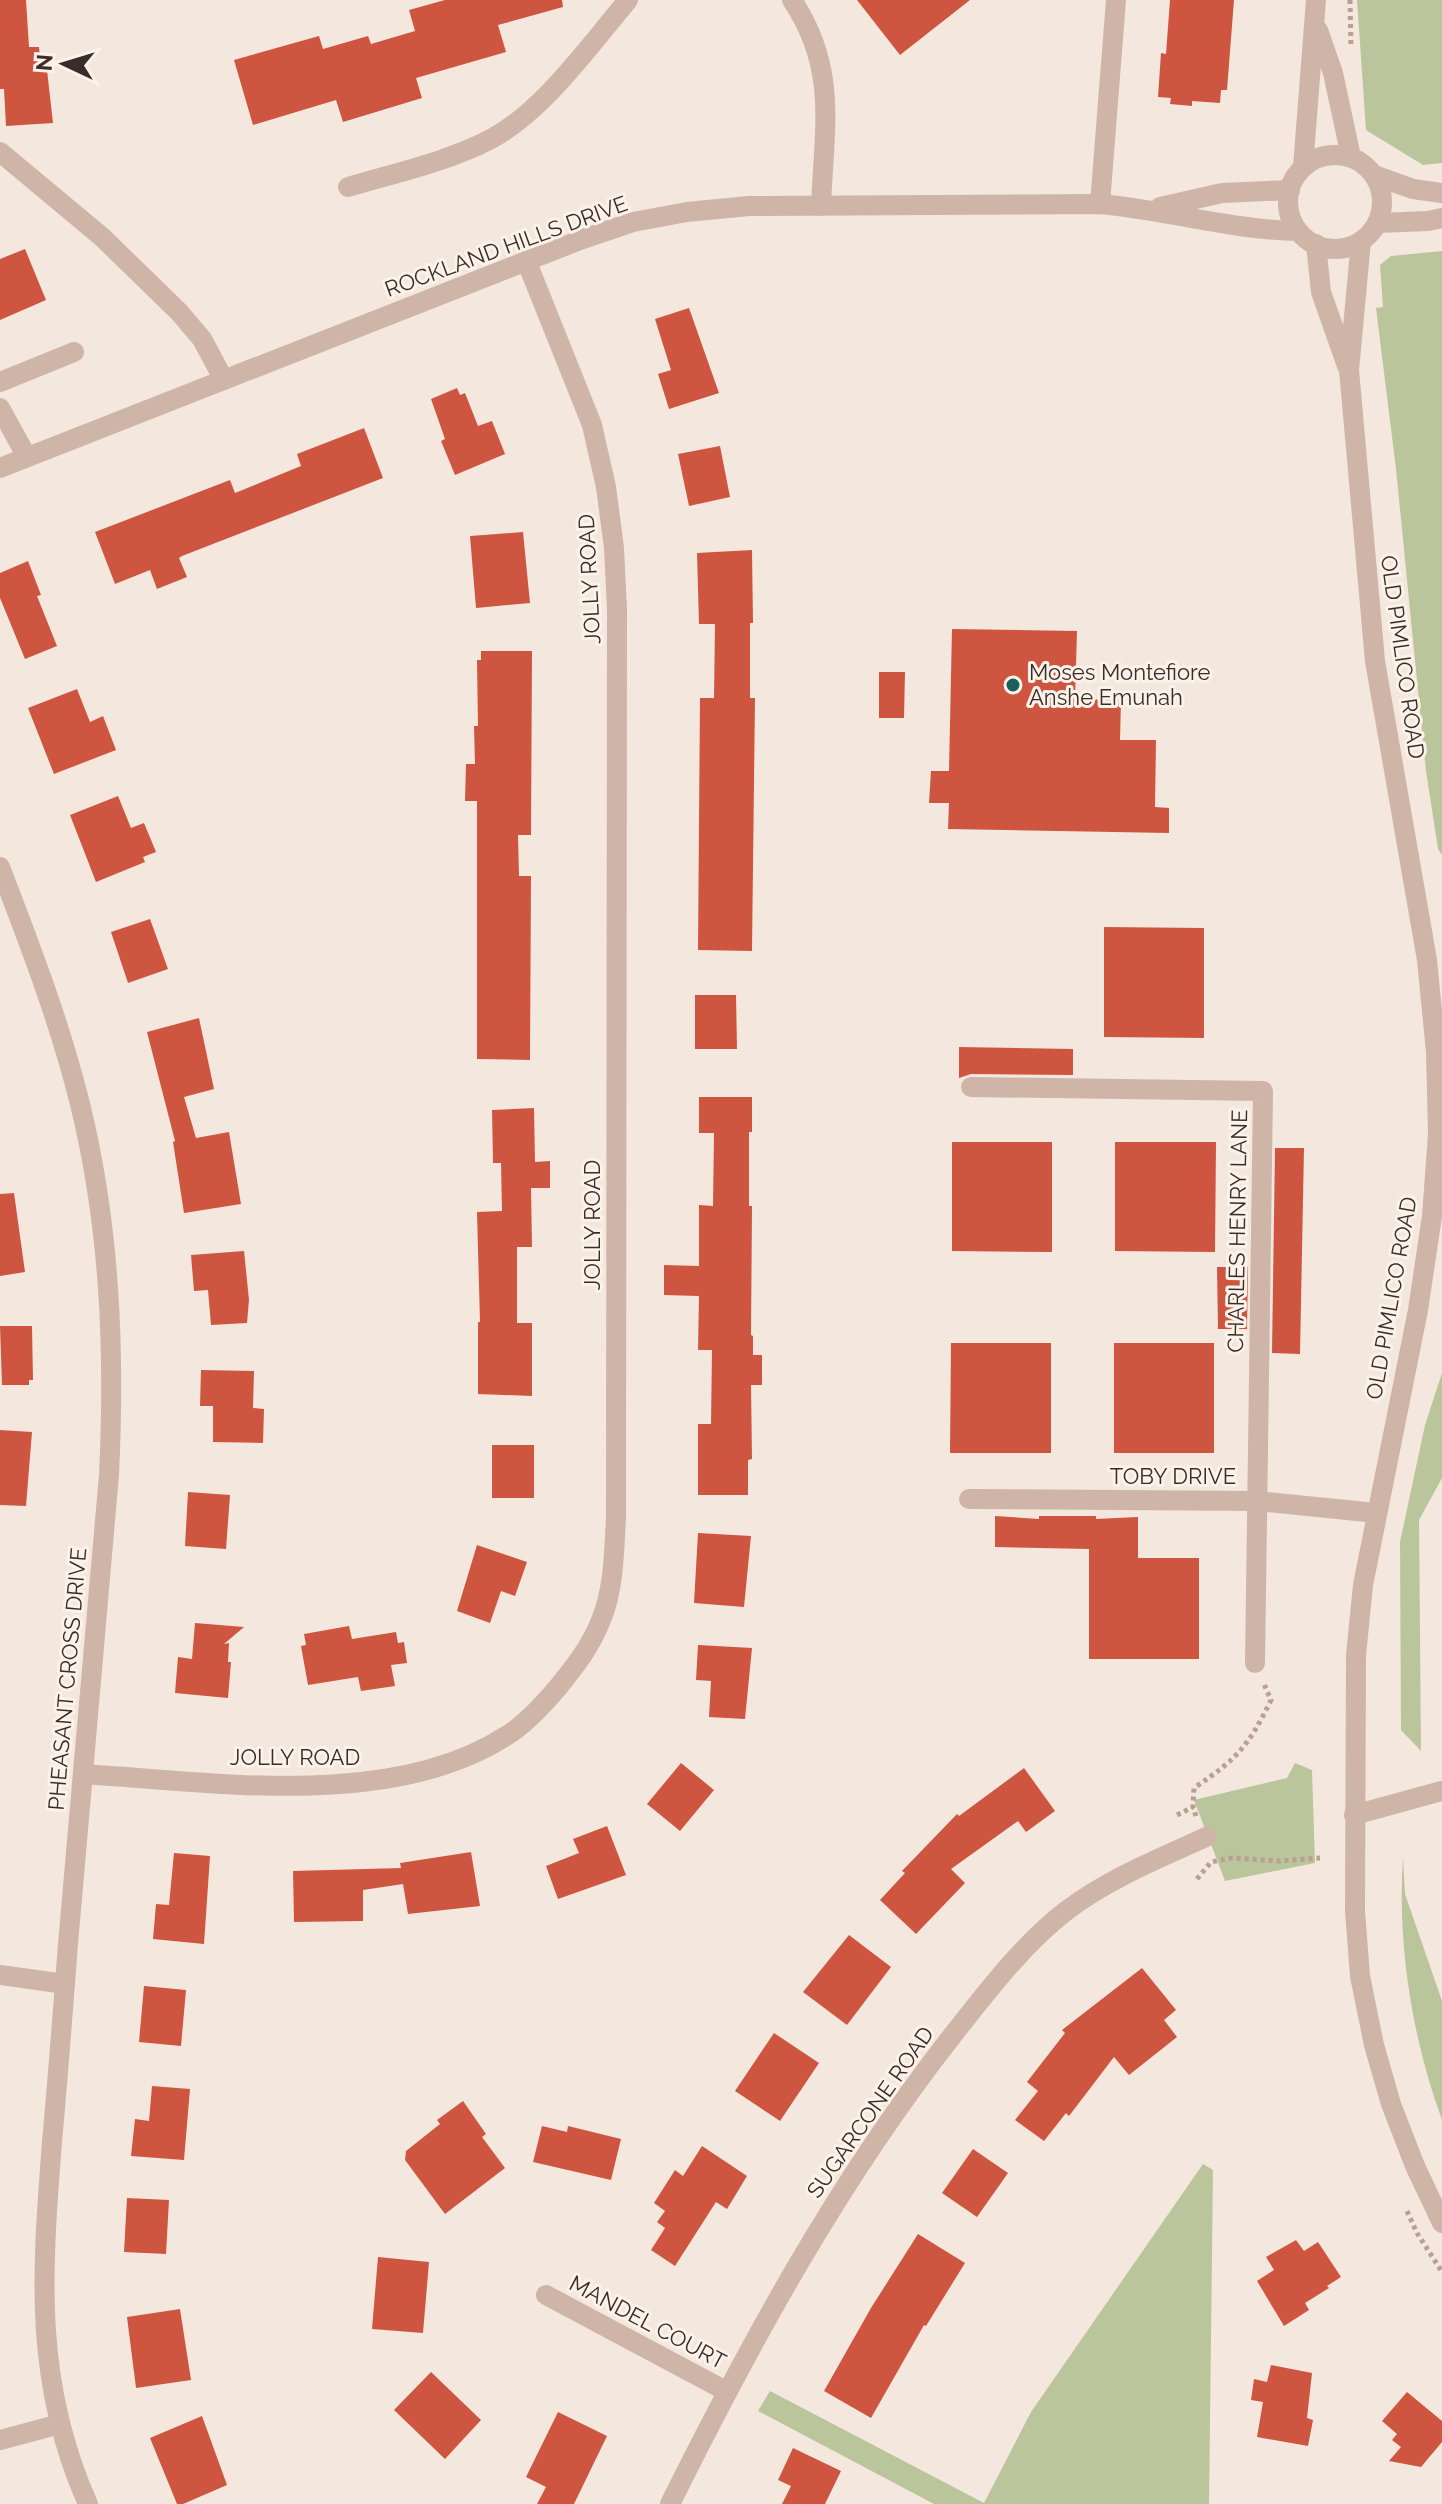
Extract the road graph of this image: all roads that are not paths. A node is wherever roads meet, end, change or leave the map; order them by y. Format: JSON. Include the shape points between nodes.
{"nodes":[{"id":1,"x":628,"y":0,"type":"edge"},
{"id":2,"x":792,"y":0,"type":"edge"},
{"id":3,"x":1116,"y":0,"type":"edge"},
{"id":4,"x":1316,"y":0,"type":"edge"},
{"id":5,"x":1316,"y":22,"type":"junction"},
{"id":6,"x":0,"y":152,"type":"edge"},
{"id":7,"x":1351,"y":157,"type":"junction"},
{"id":8,"x":1303,"y":167,"type":"junction"},
{"id":9,"x":1374,"y":175,"type":"junction"},
{"id":10,"x":348,"y":187,"type":"dead end"},
{"id":11,"x":1290,"y":190,"type":"junction"},
{"id":12,"x":1442,"y":193,"type":"edge"},
{"id":13,"x":1100,"y":204,"type":"junction"},
{"id":14,"x":821,"y":206,"type":"junction"},
{"id":15,"x":1152,"y":209,"type":"junction"},
{"id":16,"x":1442,"y":218,"type":"edge"},
{"id":17,"x":1378,"y":223,"type":"junction"},
{"id":18,"x":1298,"y":231,"type":"junction"},
{"id":19,"x":1361,"y":241,"type":"junction"},
{"id":20,"x":1316,"y":244,"type":"junction"},
{"id":21,"x":526,"y":260,"type":"junction"},
{"id":22,"x":74,"y":352,"type":"dead end"},
{"id":23,"x":1349,"y":370,"type":"junction"},
{"id":24,"x":224,"y":380,"type":"junction"},
{"id":25,"x":0,"y":382,"type":"edge"},
{"id":26,"x":0,"y":408,"type":"edge"},
{"id":27,"x":27,"y":457,"type":"junction"},
{"id":28,"x":0,"y":468,"type":"edge"},
{"id":29,"x":0,"y":867,"type":"edge"},
{"id":30,"x":971,"y":1087,"type":"dead end"},
{"id":31,"x":969,"y":1499,"type":"dead end"},
{"id":32,"x":1257,"y":1501,"type":"junction"},
{"id":33,"x":1376,"y":1513,"type":"junction"},
{"id":34,"x":1255,"y":1663,"type":"road end"},
{"id":35,"x":83,"y":1774,"type":"junction"},
{"id":36,"x":1442,"y":1791,"type":"edge"},
{"id":37,"x":1354,"y":1815,"type":"junction"},
{"id":38,"x":1206,"y":1837,"type":"road end"},
{"id":39,"x":0,"y":1975,"type":"edge"},
{"id":40,"x":65,"y":1984,"type":"junction"},
{"id":41,"x":1442,"y":2223,"type":"edge"},
{"id":42,"x":546,"y":2295,"type":"dead end"},
{"id":43,"x":726,"y":2391,"type":"junction"},
{"id":44,"x":60,"y":2424,"type":"junction"},
{"id":45,"x":0,"y":2440,"type":"edge"},
{"id":46,"x":88,"y":2504,"type":"edge"},
{"id":47,"x":670,"y":2504,"type":"edge"}],
"edges":[{"from":1,"to":10,"type":"street","via":[[557,85],[491,139]]},
{"from":2,"to":14,"type":"street","via":[[811,34],[826,87]]},
{"from":3,"to":13,"type":"street"},
{"from":4,"to":5,"type":"street"},
{"from":5,"to":7,"type":"street"},
{"from":5,"to":8,"type":"street"},
{"from":6,"to":24,"type":"street","via":[[102,237],[179,312],[202,339]]},
{"from":7,"to":8,"type":"street","via":[[1331,155]]},
{"from":7,"to":9,"type":"street"},
{"from":8,"to":11,"type":"street"},
{"from":9,"to":12,"type":"street"},
{"from":9,"to":17,"type":"street","via":[[1383,203]]},
{"from":11,"to":15,"type":"street","name":"ROCKLAND HILLS DRIVE","via":[[1222,193]]},
{"from":11,"to":18,"type":"street","via":[[1289,211]]},
{"from":13,"to":14,"type":"street","name":"ROCKLAND HILLS DRIVE"},
{"from":13,"to":15,"type":"street","name":"ROCKLAND HILLS DRIVE"},
{"from":14,"to":21,"type":"street","name":"ROCKLAND HILLS DRIVE","via":[[673,214],[633,222]]},
{"from":15,"to":18,"type":"street","name":"ROCKLAND HILLS DRIVE","via":[[1223,225]]},
{"from":16,"to":17,"type":"street"},
{"from":17,"to":19,"type":"street"},
{"from":18,"to":20,"type":"street"},
{"from":19,"to":20,"type":"street","via":[[1339,249]]},
{"from":19,"to":23,"type":"street","name":"OLD PIMLICO ROAD"},
{"from":20,"to":23,"type":"street","name":"OLD PIMLICO ROAD","via":[[1321,292]]},
{"from":21,"to":24,"type":"street","name":"ROCKLAND HILLS DRIVE"},
{"from":21,"to":35,"type":"street","name":"JOLLY ROAD","via":[[592,425],[614,548],[616,1518],[603,1618],[584,1656],[546,1702],[507,1736],[464,1758],[408,1775],[350,1785],[288,1786]]},
{"from":22,"to":25,"type":"street"},
{"from":23,"to":33,"type":"street","name":"OLD PIMLICO ROAD","via":[[1375,661],[1427,960],[1436,1052],[1432,1216]]},
{"from":24,"to":27,"type":"street","name":"ROCKLAND HILLS DRIVE"},
{"from":26,"to":27,"type":"street"},
{"from":27,"to":28,"type":"street","name":"ROCKLAND HILLS DRIVE"},
{"from":29,"to":35,"type":"street","name":"PHEASANT CROSS DRIVE","via":[[34,954],[80,1105],[105,1249],[113,1397]]},
{"from":30,"to":32,"type":"street","name":"CHARLES HENRY LANE","via":[[1263,1091]]},
{"from":31,"to":32,"type":"street","name":"TOBY DRIVE"},
{"from":32,"to":33,"type":"street","name":"TOBY DRIVE"},
{"from":32,"to":34,"type":"street","name":"CHARLES HENRY LANE"},
{"from":33,"to":37,"type":"street","name":"OLD PIMLICO ROAD","via":[[1356,1655]]},
{"from":35,"to":40,"type":"street","name":"PHEASANT CROSS DRIVE"},
{"from":36,"to":37,"type":"street"},
{"from":37,"to":41,"type":"street","name":"OLD PIMLICO ROAD","via":[[1360,1976],[1371,2031],[1391,2104]]},
{"from":38,"to":43,"type":"street","name":"SUGARCONE ROAD","via":[[1115,1879],[1066,1911],[1017,1956],[914,2085],[837,2197]]},
{"from":39,"to":40,"type":"street"},
{"from":40,"to":44,"type":"street","name":"PHEASANT CROSS DRIVE","via":[[43,2299]]},
{"from":42,"to":43,"type":"street","name":"MANDEL COURT"},
{"from":43,"to":47,"type":"street","name":"SUGARCONE ROAD"},
{"from":44,"to":45,"type":"street"},
{"from":44,"to":46,"type":"street","name":"PHEASANT CROSS DRIVE"}]}
